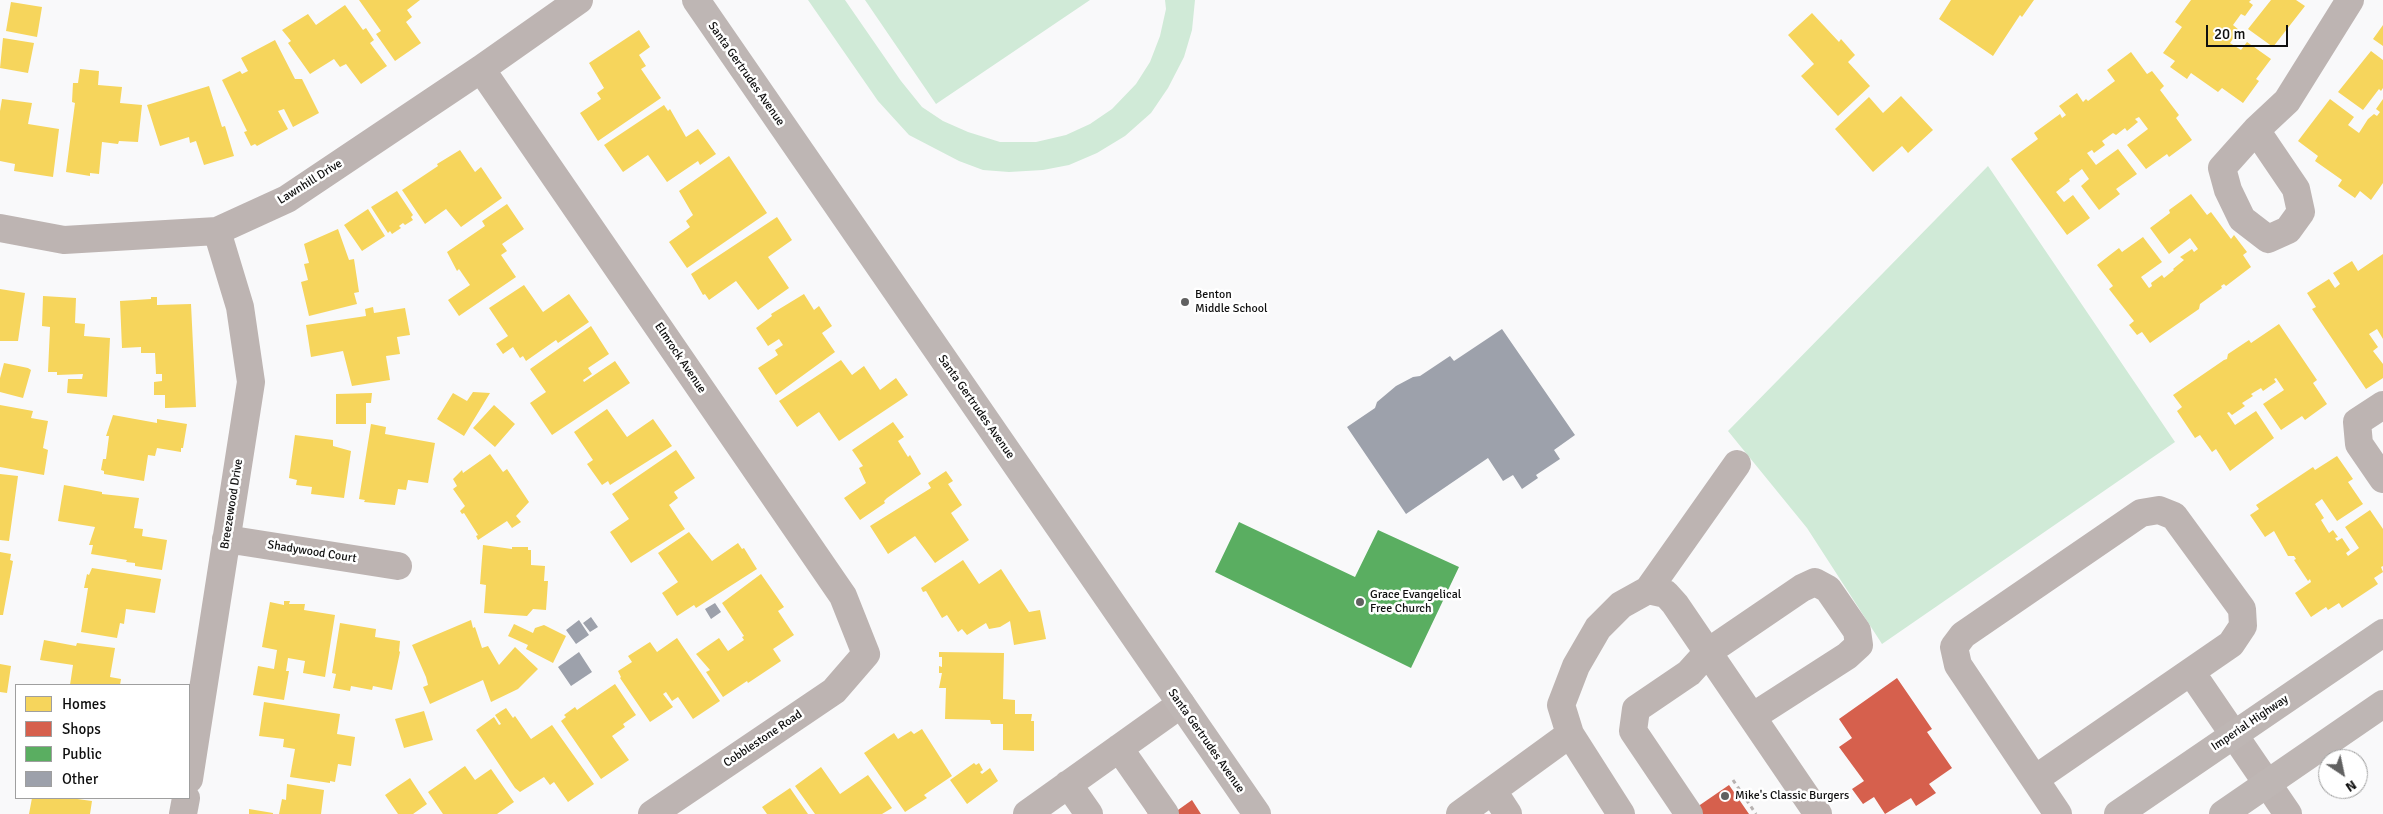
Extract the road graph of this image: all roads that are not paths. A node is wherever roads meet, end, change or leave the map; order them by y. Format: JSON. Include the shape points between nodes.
{"nodes":[{"id":1,"x":579,"y":0,"type":"edge"},
{"id":2,"x":696,"y":0,"type":"edge"},
{"id":3,"x":2350,"y":0,"type":"edge"},
{"id":4,"x":481,"y":69,"type":"junction"},
{"id":5,"x":2256,"y":130,"type":"dead end"},
{"id":6,"x":0,"y":228,"type":"edge"},
{"id":7,"x":217,"y":231,"type":"junction"},
{"id":8,"x":2383,"y":404,"type":"edge"},
{"id":9,"x":1737,"y":464,"type":"dead end"},
{"id":10,"x":2383,"y":479,"type":"edge"},
{"id":11,"x":226,"y":538,"type":"junction"},
{"id":12,"x":398,"y":566,"type":"dead end"},
{"id":13,"x":1648,"y":590,"type":"junction"},
{"id":14,"x":2383,"y":633,"type":"edge"},
{"id":15,"x":1708,"y":652,"type":"junction"},
{"id":16,"x":866,"y":654,"type":"joint"},
{"id":17,"x":2190,"y":672,"type":"junction"},
{"id":18,"x":1181,"y":704,"type":"junction"},
{"id":19,"x":2383,"y":704,"type":"edge"},
{"id":20,"x":1752,"y":717,"type":"junction"},
{"id":21,"x":1570,"y":734,"type":"junction"},
{"id":22,"x":2234,"y":735,"type":"junction"},
{"id":23,"x":1119,"y":748,"type":"junction"},
{"id":24,"x":190,"y":772,"type":"edge"},
{"id":25,"x":2035,"y":779,"type":"junction"},
{"id":26,"x":1068,"y":784,"type":"junction"},
{"id":27,"x":2267,"y":784,"type":"junction"},
{"id":28,"x":1493,"y":790,"type":"junction"},
{"id":29,"x":186,"y":799,"type":"edge"},
{"id":30,"x":183,"y":814,"type":"edge"},
{"id":31,"x":652,"y":814,"type":"edge"},
{"id":32,"x":1027,"y":814,"type":"edge"},
{"id":33,"x":1089,"y":814,"type":"edge"},
{"id":34,"x":1165,"y":814,"type":"edge"},
{"id":35,"x":1257,"y":814,"type":"edge"},
{"id":36,"x":1460,"y":814,"type":"edge"},
{"id":37,"x":1508,"y":814,"type":"edge"},
{"id":38,"x":1621,"y":814,"type":"edge"},
{"id":39,"x":1689,"y":814,"type":"edge"},
{"id":40,"x":1818,"y":814,"type":"edge"},
{"id":41,"x":2058,"y":814,"type":"edge"},
{"id":42,"x":2118,"y":814,"type":"edge"},
{"id":43,"x":2222,"y":814,"type":"edge"},
{"id":44,"x":2288,"y":814,"type":"edge"}],
"edges":[{"from":1,"to":4,"type":"street","name":"Lawnhill Drive"},
{"from":2,"to":18,"type":"main road","name":"Santa Gertrudes Avenue"},
{"from":3,"to":5,"type":"street","via":[[2287,101]]},
{"from":4,"to":7,"type":"street","name":"Lawnhill Drive","via":[[286,199]]},
{"from":4,"to":16,"type":"street","name":"Elmrock Avenue","via":[[843,596]]},
{"from":6,"to":7,"type":"street","name":"Lawnhill Drive","via":[[64,240]]},
{"from":7,"to":11,"type":"street","name":"Breezewood Drive","via":[[240,307],[250,382]]},
{"from":8,"to":10,"type":"street","via":[[2357,422],[2359,444]]},
{"from":9,"to":13,"type":"street"},
{"from":11,"to":12,"type":"street","name":"Shadywood Court"},
{"from":11,"to":24,"type":"street","name":"Breezewood Drive"},
{"from":13,"to":15,"type":"street","via":[[1666,594]]},
{"from":13,"to":21,"type":"street","via":[[1621,605],[1598,628],[1576,666],[1561,705]]},
{"from":14,"to":22,"type":"main road","name":"Imperial Highway"},
{"from":15,"to":20,"type":"street"},
{"from":15,"to":20,"type":"street","via":[[1815,582],[1828,589],[1857,631],[1859,645],[1847,656]]},
{"from":15,"to":39,"type":"street","via":[[1688,673],[1636,709],[1633,731]]},
{"from":16,"to":31,"type":"street","name":"Cobblestone Road","via":[[834,691]]},
{"from":17,"to":22,"type":"street"},
{"from":17,"to":25,"type":"street"},
{"from":17,"to":25,"type":"street","via":[[2231,644],[2243,626],[2242,609],[2174,516],[2158,510],[2141,513],[1963,635],[1954,647],[1958,665]]},
{"from":18,"to":23,"type":"street"},
{"from":18,"to":35,"type":"main road","name":"Santa Gertrudes Avenue"},
{"from":19,"to":27,"type":"main road"},
{"from":20,"to":40,"type":"street"},
{"from":21,"to":28,"type":"street"},
{"from":21,"to":38,"type":"street"},
{"from":22,"to":27,"type":"street"},
{"from":22,"to":42,"type":"main road","name":"Imperial Highway"},
{"from":23,"to":26,"type":"street"},
{"from":23,"to":34,"type":"street"},
{"from":25,"to":41,"type":"street"},
{"from":26,"to":32,"type":"street"},
{"from":26,"to":33,"type":"street"},
{"from":27,"to":43,"type":"main road"},
{"from":27,"to":44,"type":"street"},
{"from":28,"to":36,"type":"street"},
{"from":28,"to":37,"type":"street"},
{"from":29,"to":30,"type":"street"}]}
